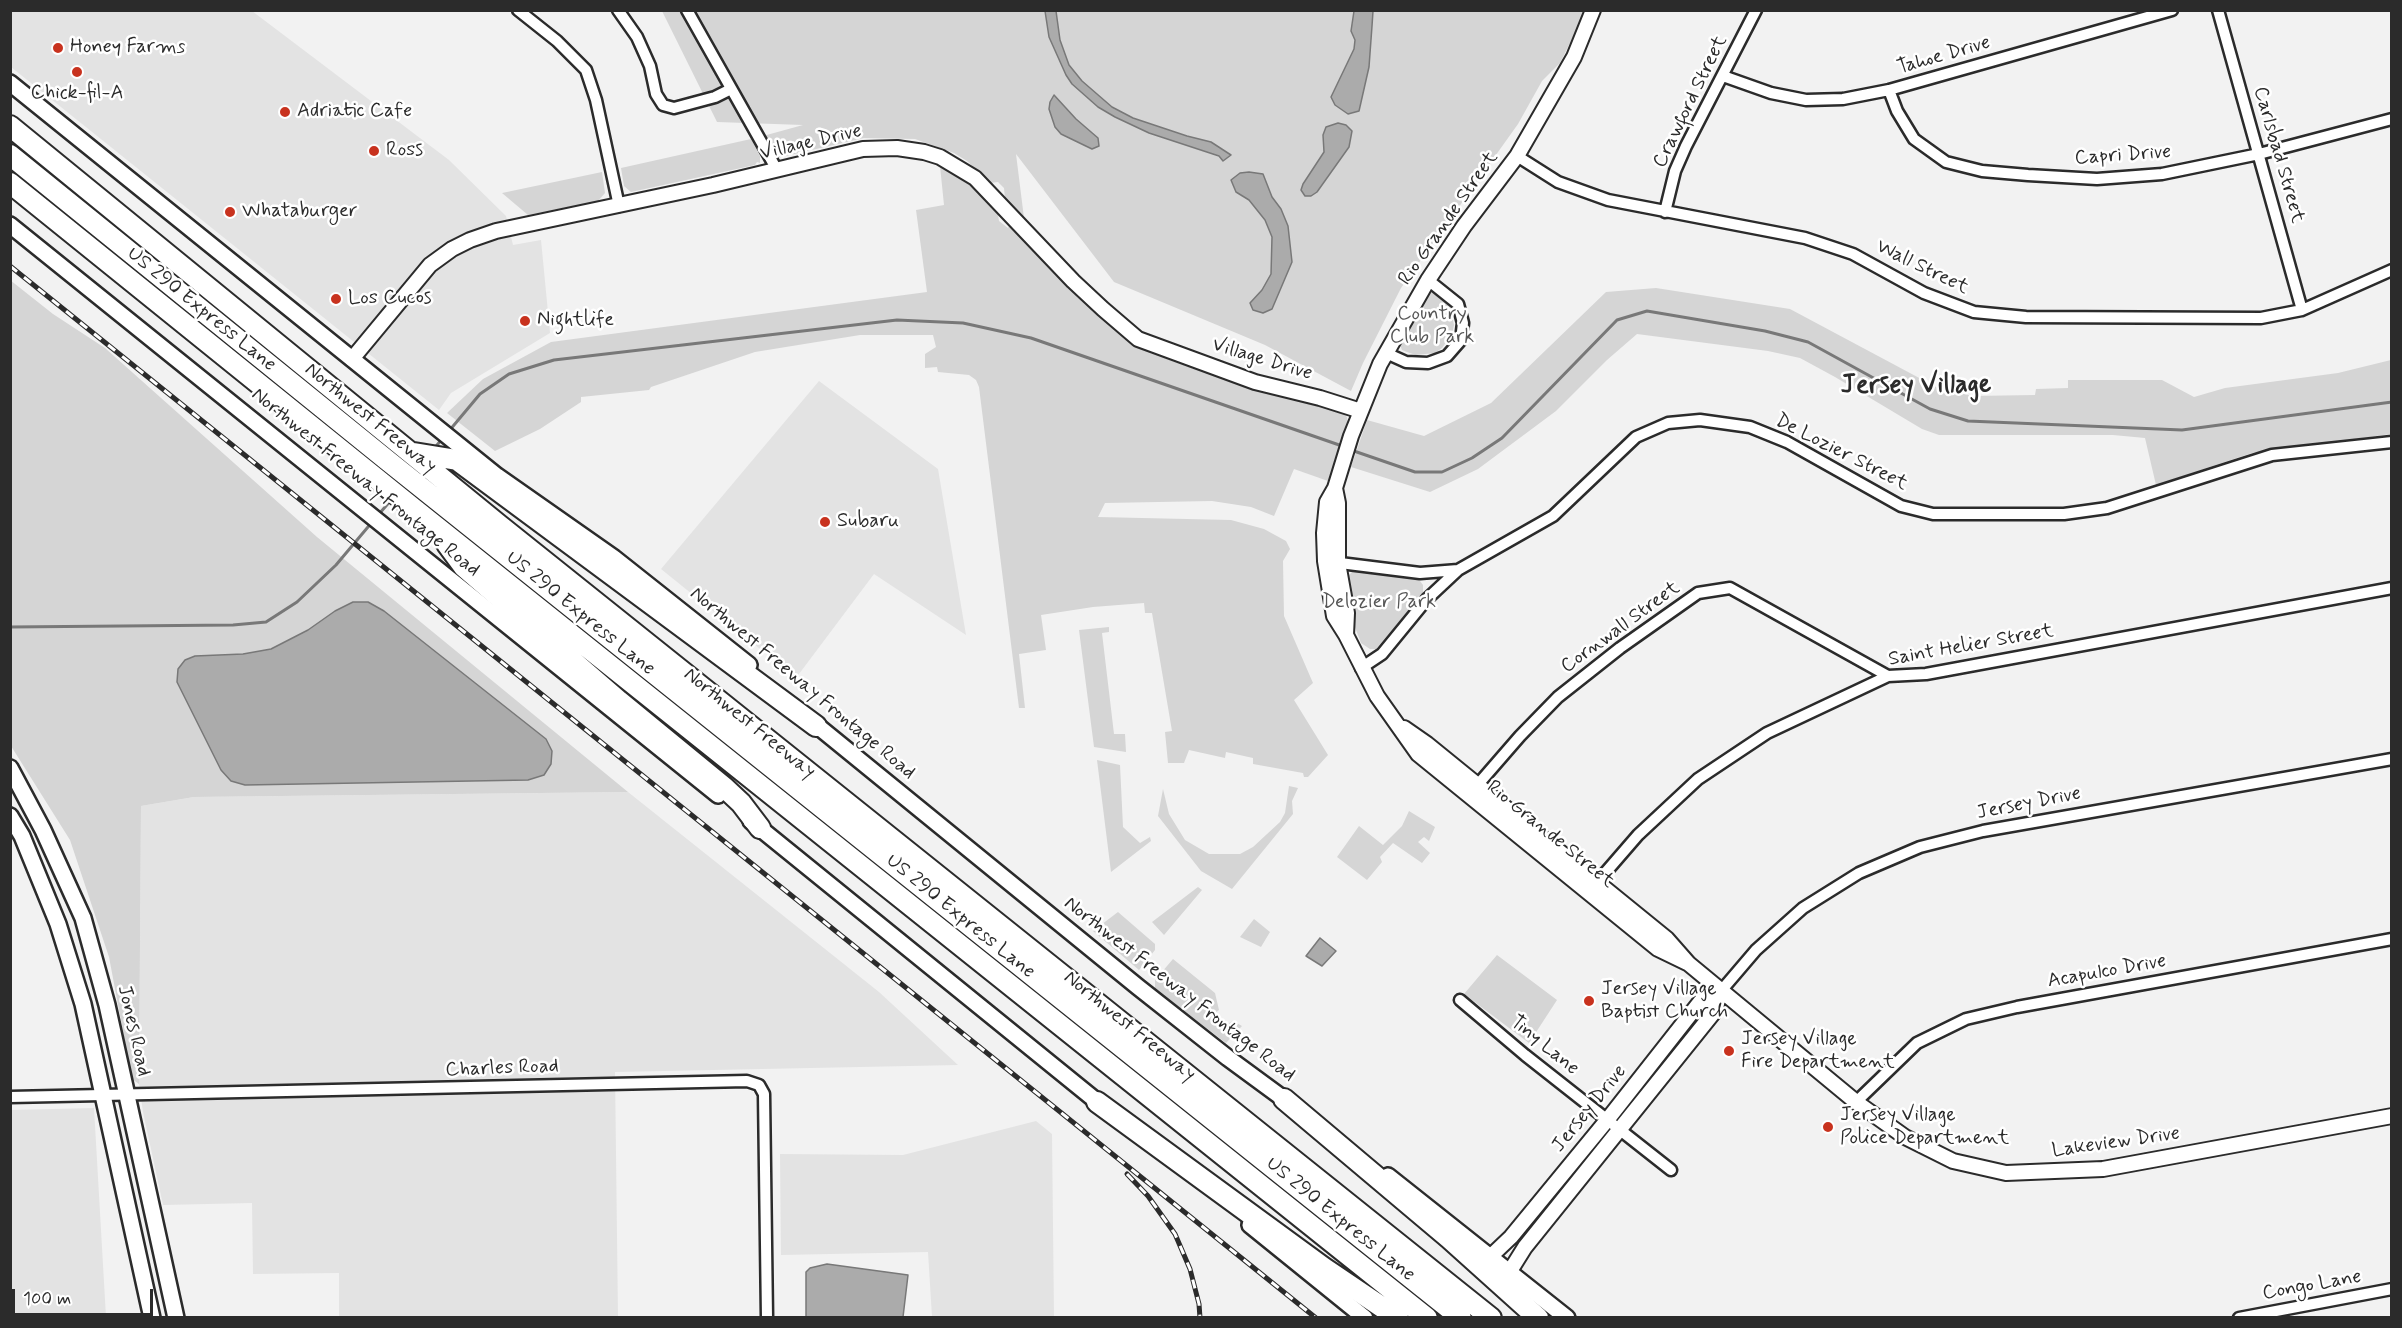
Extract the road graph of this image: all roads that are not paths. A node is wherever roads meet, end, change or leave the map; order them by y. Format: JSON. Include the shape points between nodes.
{"nodes":[{"id":1,"x":518,"y":10,"type":"edge"},
{"id":2,"x":618,"y":10,"type":"edge"},
{"id":3,"x":687,"y":10,"type":"edge"},
{"id":4,"x":1593,"y":10,"type":"edge"},
{"id":5,"x":1756,"y":10,"type":"edge"},
{"id":6,"x":2172,"y":10,"type":"edge"},
{"id":7,"x":2218,"y":10,"type":"edge"},
{"id":8,"x":1723,"y":76,"type":"junction"},
{"id":9,"x":10,"y":83,"type":"edge"},
{"id":10,"x":731,"y":89,"type":"junction"},
{"id":11,"x":1889,"y":90,"type":"junction"},
{"id":12,"x":2391,"y":119,"type":"edge"},
{"id":13,"x":10,"y":126,"type":"edge"},
{"id":14,"x":2259,"y":154,"type":"junction"},
{"id":15,"x":10,"y":155,"type":"edge"},
{"id":16,"x":1517,"y":156,"type":"junction"},
{"id":17,"x":777,"y":170,"type":"junction"},
{"id":18,"x":10,"y":183,"type":"edge"},
{"id":19,"x":619,"y":206,"type":"junction"},
{"id":20,"x":1665,"y":212,"type":"junction"},
{"id":21,"x":10,"y":225,"type":"edge"},
{"id":22,"x":2391,"y":270,"type":"edge"},
{"id":23,"x":1428,"y":280,"type":"junction"},
{"id":24,"x":2302,"y":310,"type":"junction"},
{"id":25,"x":1386,"y":353,"type":"junction"},
{"id":26,"x":352,"y":359,"type":"junction"},
{"id":27,"x":1361,"y":411,"type":"junction"},
{"id":28,"x":2391,"y":442,"type":"edge"},
{"id":29,"x":406,"y":448,"type":"junction"},
{"id":30,"x":434,"y":524,"type":"junction"},
{"id":31,"x":1331,"y":562,"type":"junction"},
{"id":32,"x":1458,"y":570,"type":"junction"},
{"id":33,"x":2391,"y":588,"type":"edge"},
{"id":34,"x":1361,"y":668,"type":"junction"},
{"id":35,"x":1888,"y":676,"type":"junction"},
{"id":36,"x":816,"y":726,"type":"junction"},
{"id":37,"x":2391,"y":759,"type":"edge"},
{"id":38,"x":10,"y":768,"type":"edge"},
{"id":39,"x":1473,"y":790,"type":"junction"},
{"id":40,"x":10,"y":816,"type":"edge"},
{"id":41,"x":760,"y":828,"type":"junction"},
{"id":42,"x":1593,"y":887,"type":"junction"},
{"id":43,"x":2391,"y":939,"type":"edge"},
{"id":44,"x":1721,"y":991,"type":"junction"},
{"id":45,"x":1460,"y":1000,"type":"dead end"},
{"id":46,"x":126,"y":1095,"type":"junction"},
{"id":47,"x":102,"y":1096,"type":"junction"},
{"id":48,"x":10,"y":1097,"type":"edge"},
{"id":49,"x":1284,"y":1099,"type":"junction"},
{"id":50,"x":1098,"y":1102,"type":"junction"},
{"id":51,"x":1856,"y":1102,"type":"junction"},
{"id":52,"x":2391,"y":1116,"type":"edge"},
{"id":53,"x":1608,"y":1119,"type":"junction"},
{"id":54,"x":1620,"y":1128,"type":"junction"},
{"id":55,"x":1671,"y":1170,"type":"dead end"},
{"id":56,"x":1491,"y":1256,"type":"junction"},
{"id":57,"x":1510,"y":1271,"type":"junction"},
{"id":58,"x":2391,"y":1289,"type":"edge"},
{"id":59,"x":152,"y":1317,"type":"edge"},
{"id":60,"x":176,"y":1317,"type":"edge"},
{"id":61,"x":767,"y":1317,"type":"edge"},
{"id":62,"x":1365,"y":1317,"type":"edge"},
{"id":63,"x":1398,"y":1317,"type":"edge"},
{"id":64,"x":1427,"y":1317,"type":"edge"},
{"id":65,"x":1461,"y":1317,"type":"edge"},
{"id":66,"x":1491,"y":1317,"type":"edge"},
{"id":67,"x":1538,"y":1317,"type":"edge"},
{"id":68,"x":1567,"y":1317,"type":"edge"},
{"id":69,"x":2239,"y":1317,"type":"edge"}],
"edges":[{"from":1,"to":19,"type":"street","via":[[586,70]]},
{"from":2,"to":10,"type":"street","via":[[637,37],[663,105],[674,108]]},
{"from":3,"to":10,"type":"street"},
{"from":4,"to":16,"type":"street","name":"Rio Grande Street","via":[[1574,57]]},
{"from":5,"to":8,"type":"street","name":"Crawford Street"},
{"from":6,"to":11,"type":"street","name":"Tahoe Drive"},
{"from":7,"to":14,"type":"street","name":"Carlsbad Street"},
{"from":8,"to":11,"type":"street","name":"Tahoe Drive","via":[[1806,100],[1843,99]]},
{"from":8,"to":20,"type":"street","name":"Crawford Street","via":[[1675,171]]},
{"from":9,"to":26,"type":"main road","name":"Northwest Freeway Frontage Road"},
{"from":10,"to":17,"type":"street"},
{"from":11,"to":14,"type":"street","name":"Capri Drive","via":[[1914,139],[1946,162],[1982,171],[2097,179],[2162,174]]},
{"from":12,"to":14,"type":"street","name":"Capri Drive"},
{"from":13,"to":29,"type":"highway","name":"Northwest Freeway"},
{"from":14,"to":24,"type":"street","name":"Carlsbad Street"},
{"from":15,"to":65,"type":"highway","name":"US 290 Express Lane","via":[[426,492]]},
{"from":16,"to":20,"type":"street","name":"Wall Street","via":[[1558,182],[1608,200]]},
{"from":16,"to":23,"type":"street","name":"Rio Grande Street"},
{"from":17,"to":19,"type":"street","name":"Village Drive"},
{"from":17,"to":27,"type":"street","name":"Village Drive","via":[[863,149],[908,149],[940,157],[975,178],[1073,280],[1138,339],[1255,382]]},
{"from":18,"to":30,"type":"highway","name":"Northwest Freeway"},
{"from":19,"to":26,"type":"street","name":"Village Drive","via":[[496,231],[452,249],[416,279]]},
{"from":20,"to":24,"type":"street","name":"Wall Street","via":[[1805,238],[1852,254],[1924,293],[1974,312],[2026,317],[2261,318]]},
{"from":21,"to":41,"type":"main road","name":"Northwest Freeway Frontage Road"},
{"from":22,"to":24,"type":"street","name":"Wall Street"},
{"from":23,"to":25,"type":"street","name":"Rio Grande Street"},
{"from":23,"to":25,"type":"street","via":[[1458,304],[1463,323],[1461,340],[1447,356],[1428,363],[1406,363]]},
{"from":25,"to":27,"type":"street","name":"Rio Grande Street"},
{"from":26,"to":36,"type":"main road","name":"Northwest Freeway Frontage Road","via":[[497,476],[631,571],[785,694]]},
{"from":27,"to":31,"type":"street","name":"Rio Grande Street","via":[[1335,488],[1338,503]]},
{"from":28,"to":32,"type":"street","name":"De Lozier Street","via":[[2272,455],[2107,508],[2064,514],[1933,514],[1901,506],[1787,442],[1750,427],[1700,420],[1668,423],[1636,437],[1553,516]]},
{"from":29,"to":36,"type":"highway","via":[[457,460]]},
{"from":29,"to":66,"type":"highway","name":"Northwest Freeway"},
{"from":30,"to":41,"type":"highway","via":[[464,567],[725,788]]},
{"from":30,"to":64,"type":"highway","name":"Northwest Freeway"},
{"from":31,"to":32,"type":"street","name":"De Lozier Street","via":[[1420,573]]},
{"from":31,"to":34,"type":"street","name":"Rio Grande Street","via":[[1347,613],[1346,635]]},
{"from":32,"to":34,"type":"street","name":"De Lozier Street","via":[[1427,599],[1382,654]]},
{"from":33,"to":35,"type":"street","name":"Saint Helier Street","via":[[1926,674]]},
{"from":34,"to":39,"type":"street","name":"Rio Grande Street","via":[[1418,754]]},
{"from":35,"to":39,"type":"street","name":"Cornwall Street","via":[[1730,588],[1698,593],[1558,697]]},
{"from":35,"to":42,"type":"street","name":"Saint Helier Street","via":[[1767,733],[1698,779],[1638,835]]},
{"from":36,"to":49,"type":"main road","name":"Northwest Freeway Frontage Road","via":[[1138,987]]},
{"from":37,"to":44,"type":"street","name":"Jersey Drive","via":[[2006,827],[1920,847],[1859,873],[1803,908],[1756,950]]},
{"from":38,"to":46,"type":"main road","name":"Jones Road","via":[[83,918]]},
{"from":39,"to":42,"type":"street","name":"Rio Grande Street"},
{"from":40,"to":47,"type":"main road","via":[[22,836],[61,934],[83,1004]]},
{"from":41,"to":50,"type":"main road","name":"Northwest Freeway Frontage Road"},
{"from":42,"to":44,"type":"street","name":"Rio Grande Street","via":[[1658,949],[1689,964]]},
{"from":43,"to":51,"type":"street","name":"Acapulco Drive","via":[[1966,1018],[1917,1043]]},
{"from":44,"to":51,"type":"street","name":"Lakeview Drive"},
{"from":44,"to":53,"type":"street","name":"Jersey Drive","via":[[1700,1002]]},
{"from":44,"to":54,"type":"street","name":"Jersey Drive","via":[[1714,1012]]},
{"from":45,"to":53,"type":"street","name":"Tiny Lane"},
{"from":46,"to":47,"type":"street","name":"Charles Road"},
{"from":46,"to":60,"type":"main road","name":"Jones Road"},
{"from":46,"to":61,"type":"street","name":"Charles Road","via":[[747,1081],[759,1084],[764,1094]]},
{"from":47,"to":48,"type":"street","name":"Charles Road"},
{"from":47,"to":59,"type":"main road"},
{"from":49,"to":56,"type":"main road","name":"Northwest Freeway Frontage Road"},
{"from":49,"to":67,"type":"highway"},
{"from":50,"to":62,"type":"main road","name":"Northwest Freeway Frontage Road"},
{"from":50,"to":63,"type":"highway"},
{"from":51,"to":52,"type":"street","name":"Lakeview Drive","via":[[1905,1137],[1953,1161],[2006,1173],[2103,1169]]},
{"from":53,"to":54,"type":"street","name":"Tiny Lane"},
{"from":53,"to":56,"type":"street","name":"Jersey Drive"},
{"from":54,"to":55,"type":"street","name":"Tiny Lane"},
{"from":54,"to":57,"type":"street","name":"Jersey Drive"},
{"from":56,"to":57,"type":"main road","name":"Northwest Freeway Frontage Road"},
{"from":57,"to":68,"type":"main road","name":"Northwest Freeway Frontage Road"},
{"from":58,"to":69,"type":"street","name":"Congo Lane"}]}
